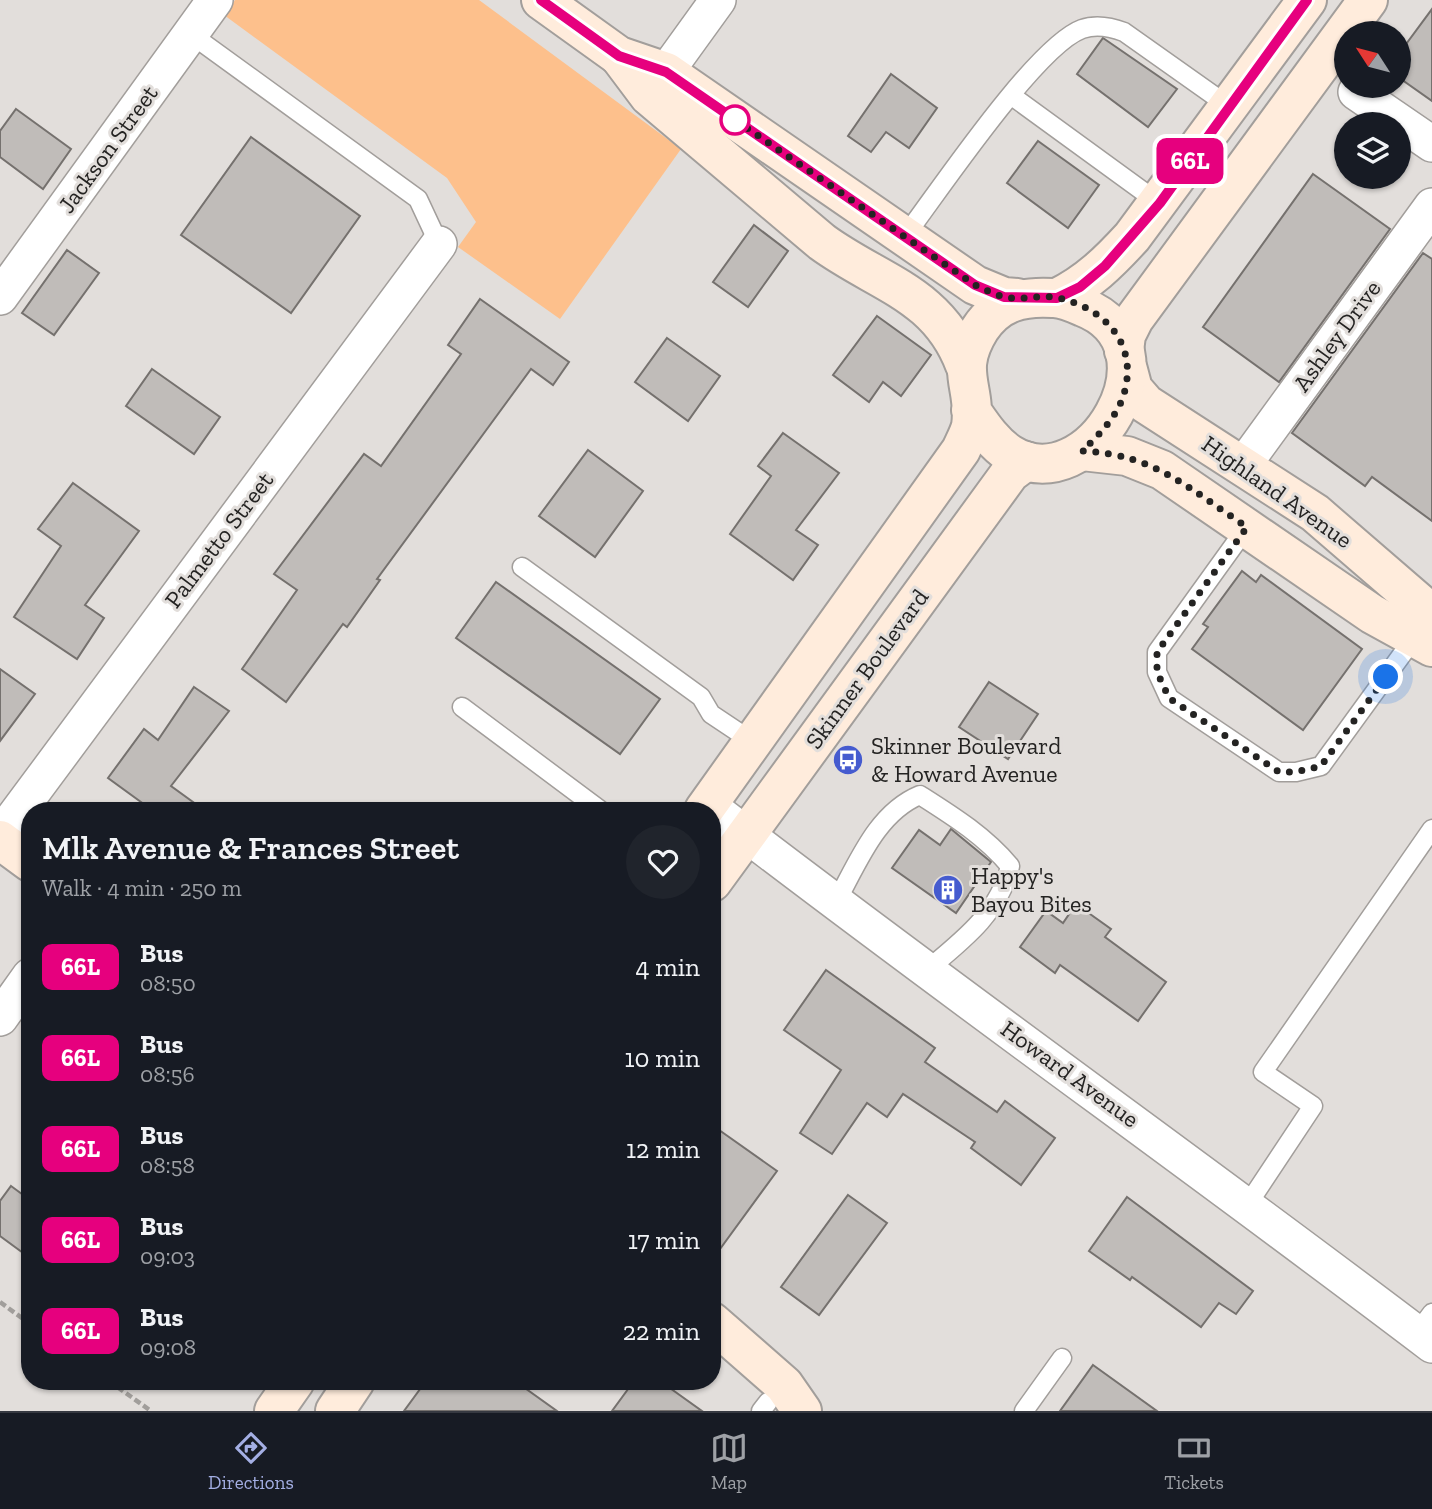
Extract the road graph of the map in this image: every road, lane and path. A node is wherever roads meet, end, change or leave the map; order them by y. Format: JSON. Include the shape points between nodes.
{"nodes":[{"id":1,"x":215,"y":0,"type":"edge"},
{"id":2,"x":541,"y":0,"type":"edge"},
{"id":3,"x":718,"y":0,"type":"edge"},
{"id":4,"x":1307,"y":0,"type":"edge"},
{"id":5,"x":1368,"y":0,"type":"edge"},
{"id":6,"x":1362,"y":21,"type":"edge"},
{"id":7,"x":192,"y":35,"type":"junction"},
{"id":8,"x":619,"y":56,"type":"junction"},
{"id":9,"x":666,"y":72,"type":"junction"},
{"id":10,"x":1334,"y":92,"type":"edge"},
{"id":11,"x":1012,"y":96,"type":"junction"},
{"id":12,"x":1366,"y":98,"type":"edge"},
{"id":13,"x":1230,"y":107,"type":"junction"},
{"id":14,"x":1432,"y":144,"type":"edge"},
{"id":15,"x":1160,"y":203,"type":"junction"},
{"id":16,"x":1432,"y":206,"type":"edge"},
{"id":17,"x":905,"y":236,"type":"junction"},
{"id":18,"x":439,"y":244,"type":"joint"},
{"id":19,"x":0,"y":297,"type":"edge"},
{"id":20,"x":1017,"y":298,"type":"junction"},
{"id":21,"x":1057,"y":298,"type":"junction"},
{"id":22,"x":1126,"y":361,"type":"junction"},
{"id":23,"x":965,"y":365,"type":"junction"},
{"id":24,"x":971,"y":410,"type":"junction"},
{"id":25,"x":1082,"y":451,"type":"junction"},
{"id":26,"x":1026,"y":461,"type":"junction"},
{"id":27,"x":1242,"y":467,"type":"junction"},
{"id":28,"x":1247,"y":527,"type":"junction"},
{"id":29,"x":522,"y":567,"type":"dead end"},
{"id":30,"x":1426,"y":633,"type":"edge"},
{"id":31,"x":462,"y":707,"type":"dead end"},
{"id":32,"x":752,"y":741,"type":"junction"},
{"id":33,"x":27,"y":802,"type":"edge"},
{"id":34,"x":589,"y":802,"type":"edge"},
{"id":35,"x":710,"y":802,"type":"edge"},
{"id":36,"x":21,"y":810,"type":"edge"},
{"id":37,"x":721,"y":818,"type":"edge"},
{"id":38,"x":1432,"y":829,"type":"edge"},
{"id":39,"x":746,"y":835,"type":"junction"},
{"id":40,"x":0,"y":838,"type":"edge"},
{"id":41,"x":21,"y":855,"type":"edge"},
{"id":42,"x":721,"y":870,"type":"edge"},
{"id":43,"x":835,"y":904,"type":"junction"},
{"id":44,"x":927,"y":970,"type":"junction"},
{"id":45,"x":21,"y":989,"type":"edge"},
{"id":46,"x":0,"y":1018,"type":"edge"},
{"id":47,"x":1248,"y":1205,"type":"junction"},
{"id":48,"x":0,"y":1302,"type":"edge"},
{"id":49,"x":21,"y":1317,"type":"edge"},
{"id":50,"x":721,"y":1330,"type":"edge"},
{"id":51,"x":1427,"y":1331,"type":"edge"},
{"id":52,"x":1062,"y":1358,"type":"dead end"},
{"id":53,"x":721,"y":1364,"type":"edge"},
{"id":54,"x":122,"y":1390,"type":"edge"},
{"id":55,"x":289,"y":1390,"type":"edge"},
{"id":56,"x":349,"y":1390,"type":"edge"},
{"id":57,"x":779,"y":1409,"type":"edge"},
{"id":58,"x":151,"y":1411,"type":"edge"},
{"id":59,"x":274,"y":1411,"type":"edge"},
{"id":60,"x":335,"y":1411,"type":"edge"},
{"id":61,"x":1024,"y":1411,"type":"edge"}],
"edges":[{"from":1,"to":7,"type":"street","name":"Jackson Street"},
{"from":2,"to":8,"type":"main road"},
{"from":3,"to":9,"type":"street"},
{"from":4,"to":13,"type":"main road"},
{"from":5,"to":6,"type":"main road"},
{"from":7,"to":18,"type":"lane","via":[[418,199]]},
{"from":7,"to":19,"type":"street","name":"Jackson Street"},
{"from":8,"to":9,"type":"main road"},
{"from":8,"to":23,"type":"main road","via":[[649,96],[822,242],[924,304],[951,336]]},
{"from":9,"to":17,"type":"main road"},
{"from":10,"to":22,"type":"main road","via":[[1134,319],[1126,335]]},
{"from":11,"to":13,"type":"lane","via":[[1036,64],[1082,29],[1107,26],[1124,32]]},
{"from":11,"to":15,"type":"lane"},
{"from":11,"to":17,"type":"lane"},
{"from":12,"to":14,"type":"street"},
{"from":13,"to":15,"type":"main road"},
{"from":15,"to":21,"type":"main road","via":[[1105,266],[1080,287]]},
{"from":16,"to":27,"type":"street","name":"Ashley Drive"},
{"from":17,"to":20,"type":"main road","via":[[975,285]]},
{"from":18,"to":33,"type":"street","name":"Palmetto Street"},
{"from":20,"to":21,"type":"main road"},
{"from":20,"to":23,"type":"main road","via":[[982,327]]},
{"from":21,"to":22,"type":"main road","via":[[1105,319],[1117,332]]},
{"from":22,"to":25,"type":"main road","via":[[1125,392],[1118,408]]},
{"from":22,"to":27,"type":"main road","name":"Highland Avenue","via":[[1133,389],[1146,404]]},
{"from":23,"to":24,"type":"main road","name":"Skinner Boulevard"},
{"from":24,"to":26,"type":"main road","name":"Skinner Boulevard","via":[[993,439]]},
{"from":24,"to":32,"type":"main road","name":"Skinner Boulevard","via":[[971,428],[961,450]]},
{"from":25,"to":26,"type":"main road","via":[[1063,459]]},
{"from":25,"to":28,"type":"main road","name":"Highland Avenue","via":[[1140,459]]},
{"from":26,"to":39,"type":"main road","name":"Skinner Boulevard","via":[[1010,473]]},
{"from":27,"to":30,"type":"main road","name":"Highland Avenue","via":[[1315,513]]},
{"from":28,"to":30,"type":"main road","name":"Highland Avenue","via":[[1372,614]]},
{"from":28,"to":30,"type":"lane","via":[[1157,652],[1157,672],[1169,698],[1279,772],[1321,766]]},
{"from":29,"to":32,"type":"lane","via":[[701,697],[711,714]]},
{"from":31,"to":34,"type":"lane"},
{"from":32,"to":35,"type":"main road","name":"Skinner Boulevard"},
{"from":36,"to":40,"type":"street","name":"Palmetto Street"},
{"from":37,"to":39,"type":"street","name":"Howard Avenue"},
{"from":38,"to":47,"type":"lane","via":[[1263,1072],[1313,1107]]},
{"from":39,"to":42,"type":"main road","name":"Skinner Boulevard"},
{"from":39,"to":43,"type":"street","name":"Howard Avenue"},
{"from":40,"to":41,"type":"main road"},
{"from":43,"to":44,"type":"street","name":"Howard Avenue"},
{"from":43,"to":44,"type":"lane","via":[[888,815],[903,802],[920,795],[959,820],[1010,866],[1006,887],[983,920]]},
{"from":44,"to":47,"type":"street","name":"Howard Avenue"},
{"from":45,"to":46,"type":"street"},
{"from":47,"to":51,"type":"street","name":"Howard Avenue"},
{"from":48,"to":49,"type":"path"},
{"from":50,"to":57,"type":"main road","via":[[784,1384]]},
{"from":52,"to":61,"type":"lane"},
{"from":53,"to":57,"type":"main road"},
{"from":54,"to":58,"type":"path"},
{"from":55,"to":59,"type":"main road"},
{"from":56,"to":60,"type":"main road"}]}
